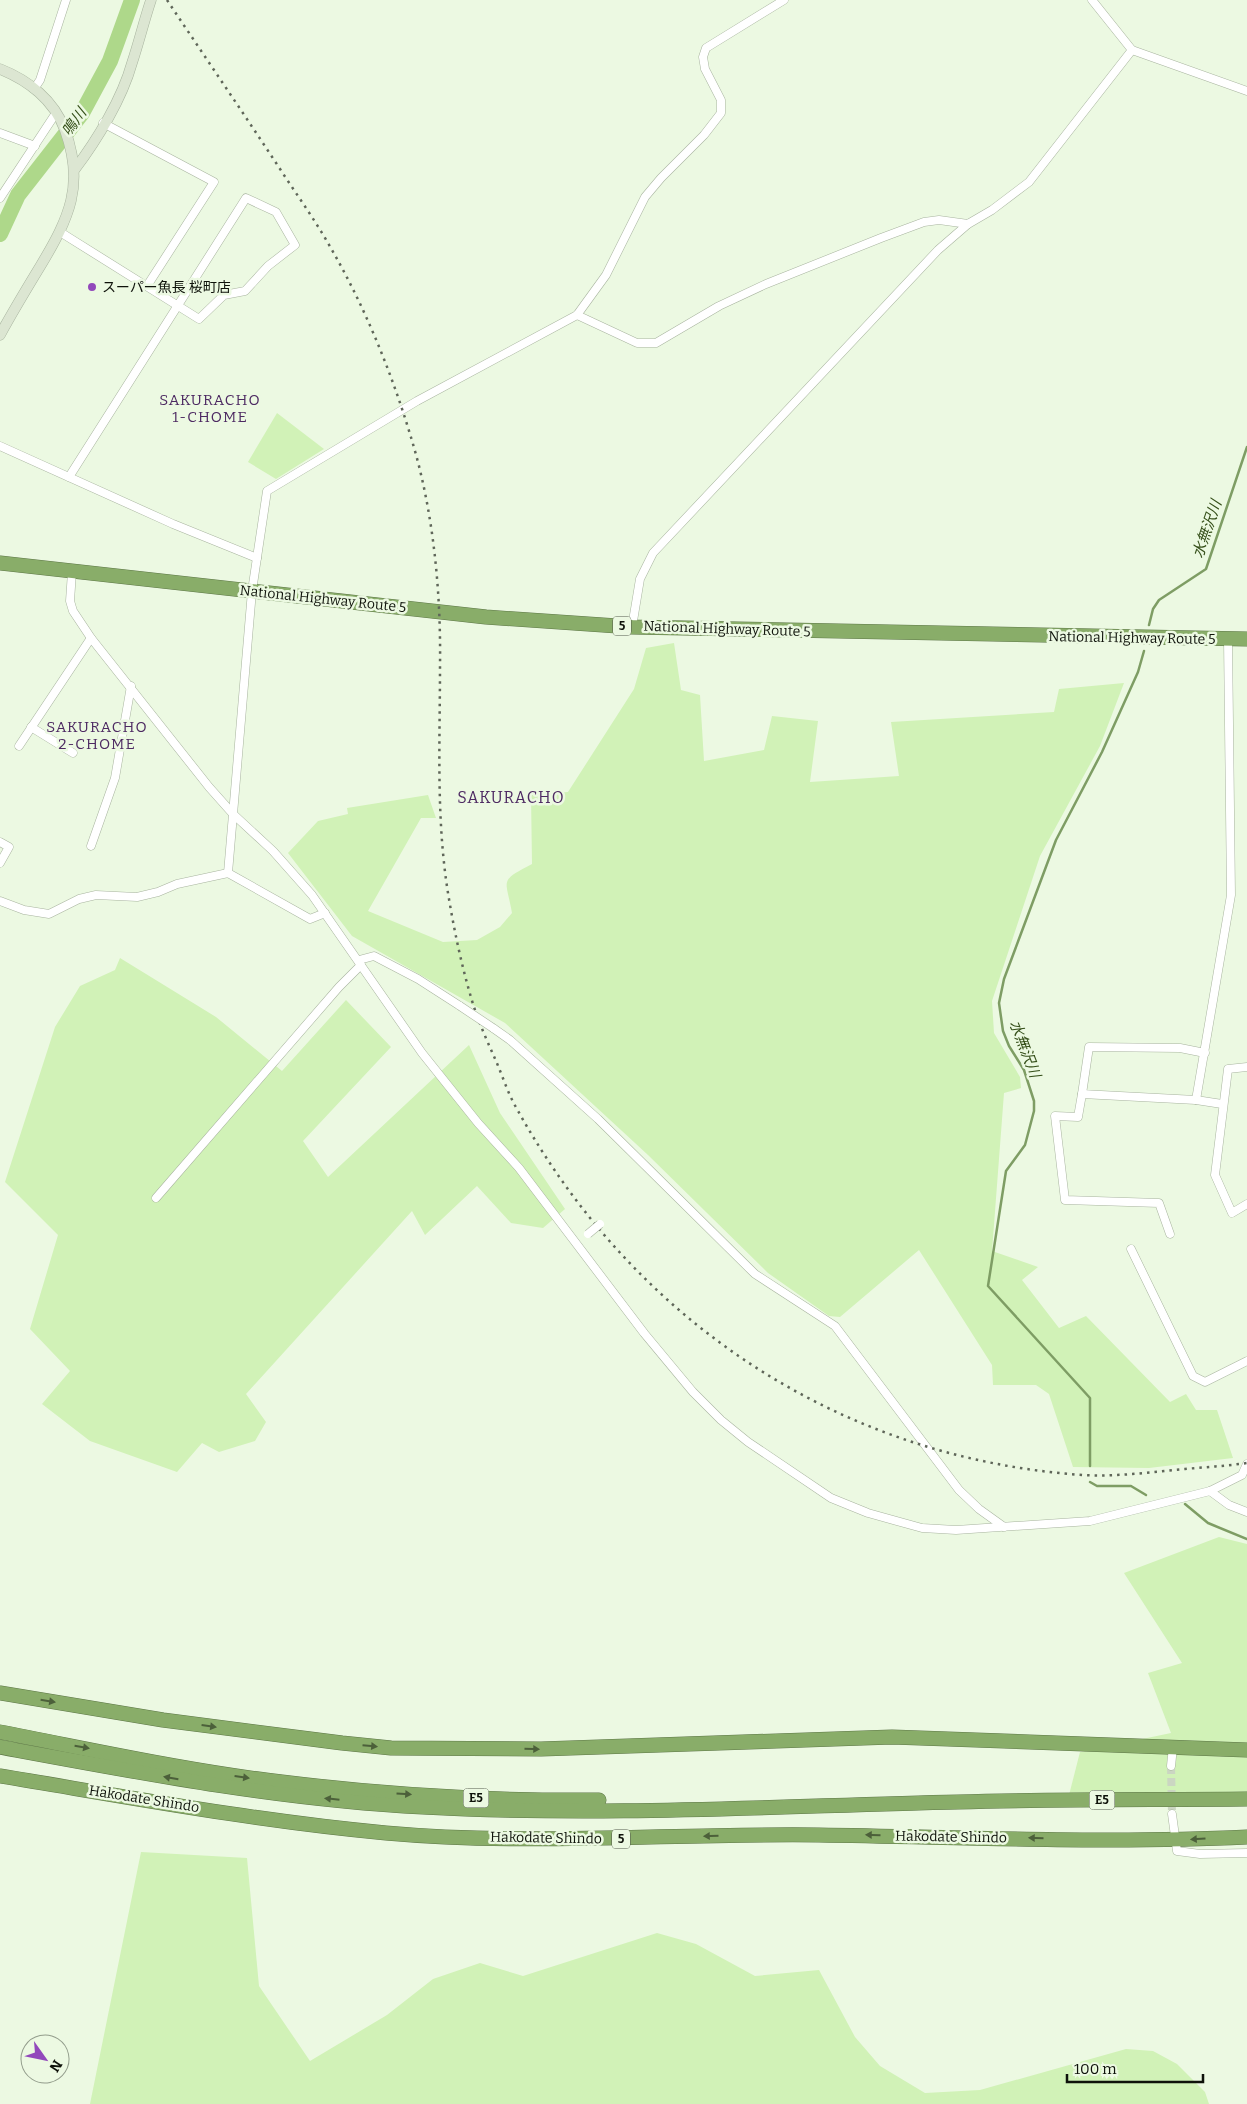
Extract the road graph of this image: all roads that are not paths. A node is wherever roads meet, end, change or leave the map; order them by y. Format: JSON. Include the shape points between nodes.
{"nodes":[{"id":1,"x":65,"y":0,"type":"edge"},
{"id":2,"x":151,"y":0,"type":"edge"},
{"id":3,"x":784,"y":0,"type":"edge"},
{"id":4,"x":1092,"y":0,"type":"edge"},
{"id":5,"x":1132,"y":50,"type":"junction"},
{"id":6,"x":0,"y":69,"type":"edge"},
{"id":7,"x":34,"y":89,"type":"junction"},
{"id":8,"x":1247,"y":91,"type":"edge"},
{"id":9,"x":56,"y":113,"type":"junction"},
{"id":10,"x":103,"y":123,"type":"junction"},
{"id":11,"x":0,"y":133,"type":"edge"},
{"id":12,"x":35,"y":146,"type":"junction"},
{"id":13,"x":75,"y":169,"type":"junction"},
{"id":14,"x":0,"y":198,"type":"edge"},
{"id":15,"x":968,"y":224,"type":"junction"},
{"id":16,"x":60,"y":232,"type":"junction"},
{"id":17,"x":147,"y":286,"type":"junction"},
{"id":18,"x":178,"y":306,"type":"junction"},
{"id":19,"x":577,"y":315,"type":"junction"},
{"id":20,"x":0,"y":335,"type":"edge"},
{"id":21,"x":0,"y":446,"type":"edge"},
{"id":22,"x":69,"y":477,"type":"junction"},
{"id":23,"x":257,"y":558,"type":"junction"},
{"id":24,"x":0,"y":563,"type":"edge"},
{"id":25,"x":72,"y":572,"type":"junction"},
{"id":26,"x":252,"y":591,"type":"junction"},
{"id":27,"x":632,"y":627,"type":"junction"},
{"id":28,"x":91,"y":638,"type":"junction"},
{"id":29,"x":1228,"y":639,"type":"junction"},
{"id":30,"x":1247,"y":640,"type":"edge"},
{"id":31,"x":131,"y":686,"type":"junction"},
{"id":32,"x":32,"y":727,"type":"junction"},
{"id":33,"x":19,"y":746,"type":"dead end"},
{"id":34,"x":73,"y":754,"type":"dead end"},
{"id":35,"x":233,"y":814,"type":"junction"},
{"id":36,"x":0,"y":842,"type":"edge"},
{"id":37,"x":92,"y":846,"type":"dead end"},
{"id":38,"x":0,"y":863,"type":"edge"},
{"id":39,"x":228,"y":873,"type":"junction"},
{"id":40,"x":0,"y":901,"type":"edge"},
{"id":41,"x":325,"y":913,"type":"junction"},
{"id":42,"x":360,"y":962,"type":"junction"},
{"id":43,"x":1205,"y":1053,"type":"junction"},
{"id":44,"x":1247,"y":1067,"type":"edge"},
{"id":45,"x":1082,"y":1094,"type":"junction"},
{"id":46,"x":1196,"y":1100,"type":"junction"},
{"id":47,"x":1222,"y":1104,"type":"junction"},
{"id":48,"x":156,"y":1198,"type":"dead end"},
{"id":49,"x":1247,"y":1205,"type":"edge"},
{"id":50,"x":600,"y":1224,"type":"dead end"},
{"id":51,"x":588,"y":1234,"type":"dead end"},
{"id":52,"x":1170,"y":1234,"type":"dead end"},
{"id":53,"x":1131,"y":1248,"type":"dead end"},
{"id":54,"x":1247,"y":1361,"type":"edge"},
{"id":55,"x":1247,"y":1464,"type":"edge"},
{"id":56,"x":1210,"y":1491,"type":"junction"},
{"id":57,"x":1247,"y":1512,"type":"edge"},
{"id":58,"x":1004,"y":1527,"type":"junction"},
{"id":59,"x":0,"y":1693,"type":"edge"},
{"id":60,"x":0,"y":1732,"type":"edge"},
{"id":61,"x":0,"y":1747,"type":"edge"},
{"id":62,"x":1173,"y":1747,"type":"junction"},
{"id":63,"x":1247,"y":1750,"type":"edge"},
{"id":64,"x":1171,"y":1766,"type":"tunnel mouth"},
{"id":65,"x":0,"y":1776,"type":"edge"},
{"id":66,"x":1247,"y":1799,"type":"edge"},
{"id":67,"x":958,"y":1802,"type":"junction"},
{"id":68,"x":1172,"y":1814,"type":"tunnel mouth"},
{"id":69,"x":1247,"y":1837,"type":"edge"},
{"id":70,"x":1174,"y":1841,"type":"junction"},
{"id":71,"x":1247,"y":1853,"type":"edge"}],
"edges":[{"from":1,"to":7,"type":"street","via":[[40,80]]},
{"from":2,"to":10,"type":"street","via":[[122,91]]},
{"from":3,"to":19,"type":"street","via":[[706,48],[703,57],[705,69],[721,100],[721,113],[645,197],[606,275]]},
{"from":4,"to":5,"type":"street"},
{"from":5,"to":8,"type":"street"},
{"from":5,"to":15,"type":"street","via":[[1029,182]]},
{"from":6,"to":7,"type":"street"},
{"from":7,"to":9,"type":"street"},
{"from":9,"to":12,"type":"street"},
{"from":9,"to":13,"type":"street","via":[[71,147]]},
{"from":10,"to":13,"type":"street"},
{"from":10,"to":17,"type":"street","via":[[214,182]]},
{"from":11,"to":12,"type":"street"},
{"from":12,"to":14,"type":"street"},
{"from":13,"to":16,"type":"street","via":[[73,196]]},
{"from":15,"to":19,"type":"street","via":[[939,220],[924,222],[881,238],[766,284],[656,342],[644,345]]},
{"from":15,"to":27,"type":"street","via":[[932,256],[653,553],[640,579]]},
{"from":16,"to":17,"type":"street"},
{"from":16,"to":20,"type":"street"},
{"from":17,"to":18,"type":"street"},
{"from":18,"to":18,"type":"street","via":[[246,198],[276,212],[295,245],[268,266],[245,291],[224,296],[198,319]]},
{"from":18,"to":22,"type":"street"},
{"from":19,"to":23,"type":"street","via":[[417,401],[267,491]]},
{"from":21,"to":22,"type":"street"},
{"from":22,"to":23,"type":"street"},
{"from":23,"to":26,"type":"street"},
{"from":24,"to":25,"type":"highway","name":"National Highway Route 5","number":"5"},
{"from":25,"to":26,"type":"highway","name":"National Highway Route 5","number":"5"},
{"from":25,"to":28,"type":"street","via":[[70,601]]},
{"from":26,"to":27,"type":"highway","name":"National Highway Route 5","number":"5","via":[[486,617]]},
{"from":26,"to":35,"type":"street"},
{"from":27,"to":29,"type":"highway","name":"National Highway Route 5","number":"5"},
{"from":28,"to":31,"type":"street"},
{"from":28,"to":32,"type":"street"},
{"from":29,"to":30,"type":"highway","name":"National Highway Route 5","number":"5"},
{"from":29,"to":43,"type":"street","via":[[1231,895]]},
{"from":31,"to":35,"type":"street"},
{"from":31,"to":37,"type":"street","via":[[115,778]]},
{"from":32,"to":33,"type":"street"},
{"from":32,"to":34,"type":"street"},
{"from":35,"to":39,"type":"street"},
{"from":35,"to":41,"type":"street","via":[[273,851]]},
{"from":36,"to":38,"type":"street","via":[[9,847]]},
{"from":39,"to":40,"type":"street","via":[[137,896],[96,895],[79,899],[49,914],[24,910]]},
{"from":39,"to":41,"type":"street","via":[[310,919]]},
{"from":41,"to":42,"type":"street"},
{"from":42,"to":48,"type":"street"},
{"from":42,"to":58,"type":"street","bridge":true,"via":[[374,956],[418,979],[510,1040],[654,1172],[755,1274],[834,1326],[959,1490]]},
{"from":42,"to":58,"type":"street","via":[[422,1053],[519,1168],[644,1333],[721,1420],[771,1459],[831,1498],[868,1514],[922,1528]]},
{"from":43,"to":45,"type":"street","via":[[1180,1048],[1089,1047]]},
{"from":43,"to":46,"type":"street"},
{"from":44,"to":47,"type":"street","via":[[1228,1069]]},
{"from":45,"to":46,"type":"street"},
{"from":45,"to":52,"type":"street","via":[[1078,1117],[1056,1116],[1065,1200],[1159,1203]]},
{"from":46,"to":47,"type":"street"},
{"from":47,"to":49,"type":"street","via":[[1215,1174],[1232,1213]]},
{"from":50,"to":51,"type":"street","bridge":true},
{"from":53,"to":54,"type":"street","via":[[1193,1376],[1205,1382]]},
{"from":55,"to":56,"type":"street","via":[[1242,1475]]},
{"from":56,"to":57,"type":"street","via":[[1229,1505]]},
{"from":56,"to":58,"type":"street","via":[[1090,1521]]},
{"from":59,"to":62,"type":"highway","one_way":true,"via":[[163,1720],[391,1748],[541,1749],[892,1737]]},
{"from":60,"to":67,"type":"highway","name":"Hakodate Shindo","number":"E5","one_way":true,"via":[[206,1771],[408,1794],[554,1800]]},
{"from":67,"to":61,"type":"highway","name":"Hakodate Shindo","number":"E5","one_way":true,"via":[[562,1810],[422,1807],[232,1787]]},
{"from":62,"to":63,"type":"highway"},
{"from":62,"to":64,"type":"street"},
{"from":70,"to":65,"type":"highway","name":"Hakodate Shindo","number":"5","one_way":true,"via":[[788,1834],[569,1840],[387,1833],[221,1812]]},
{"from":66,"to":67,"type":"highway","name":"Hakodate Shindo","number":"E5"},
{"from":68,"to":70,"type":"street"},
{"from":69,"to":70,"type":"highway","name":"Hakodate Shindo","number":"5","one_way":true},
{"from":70,"to":71,"type":"street","via":[[1177,1851]]}]}
